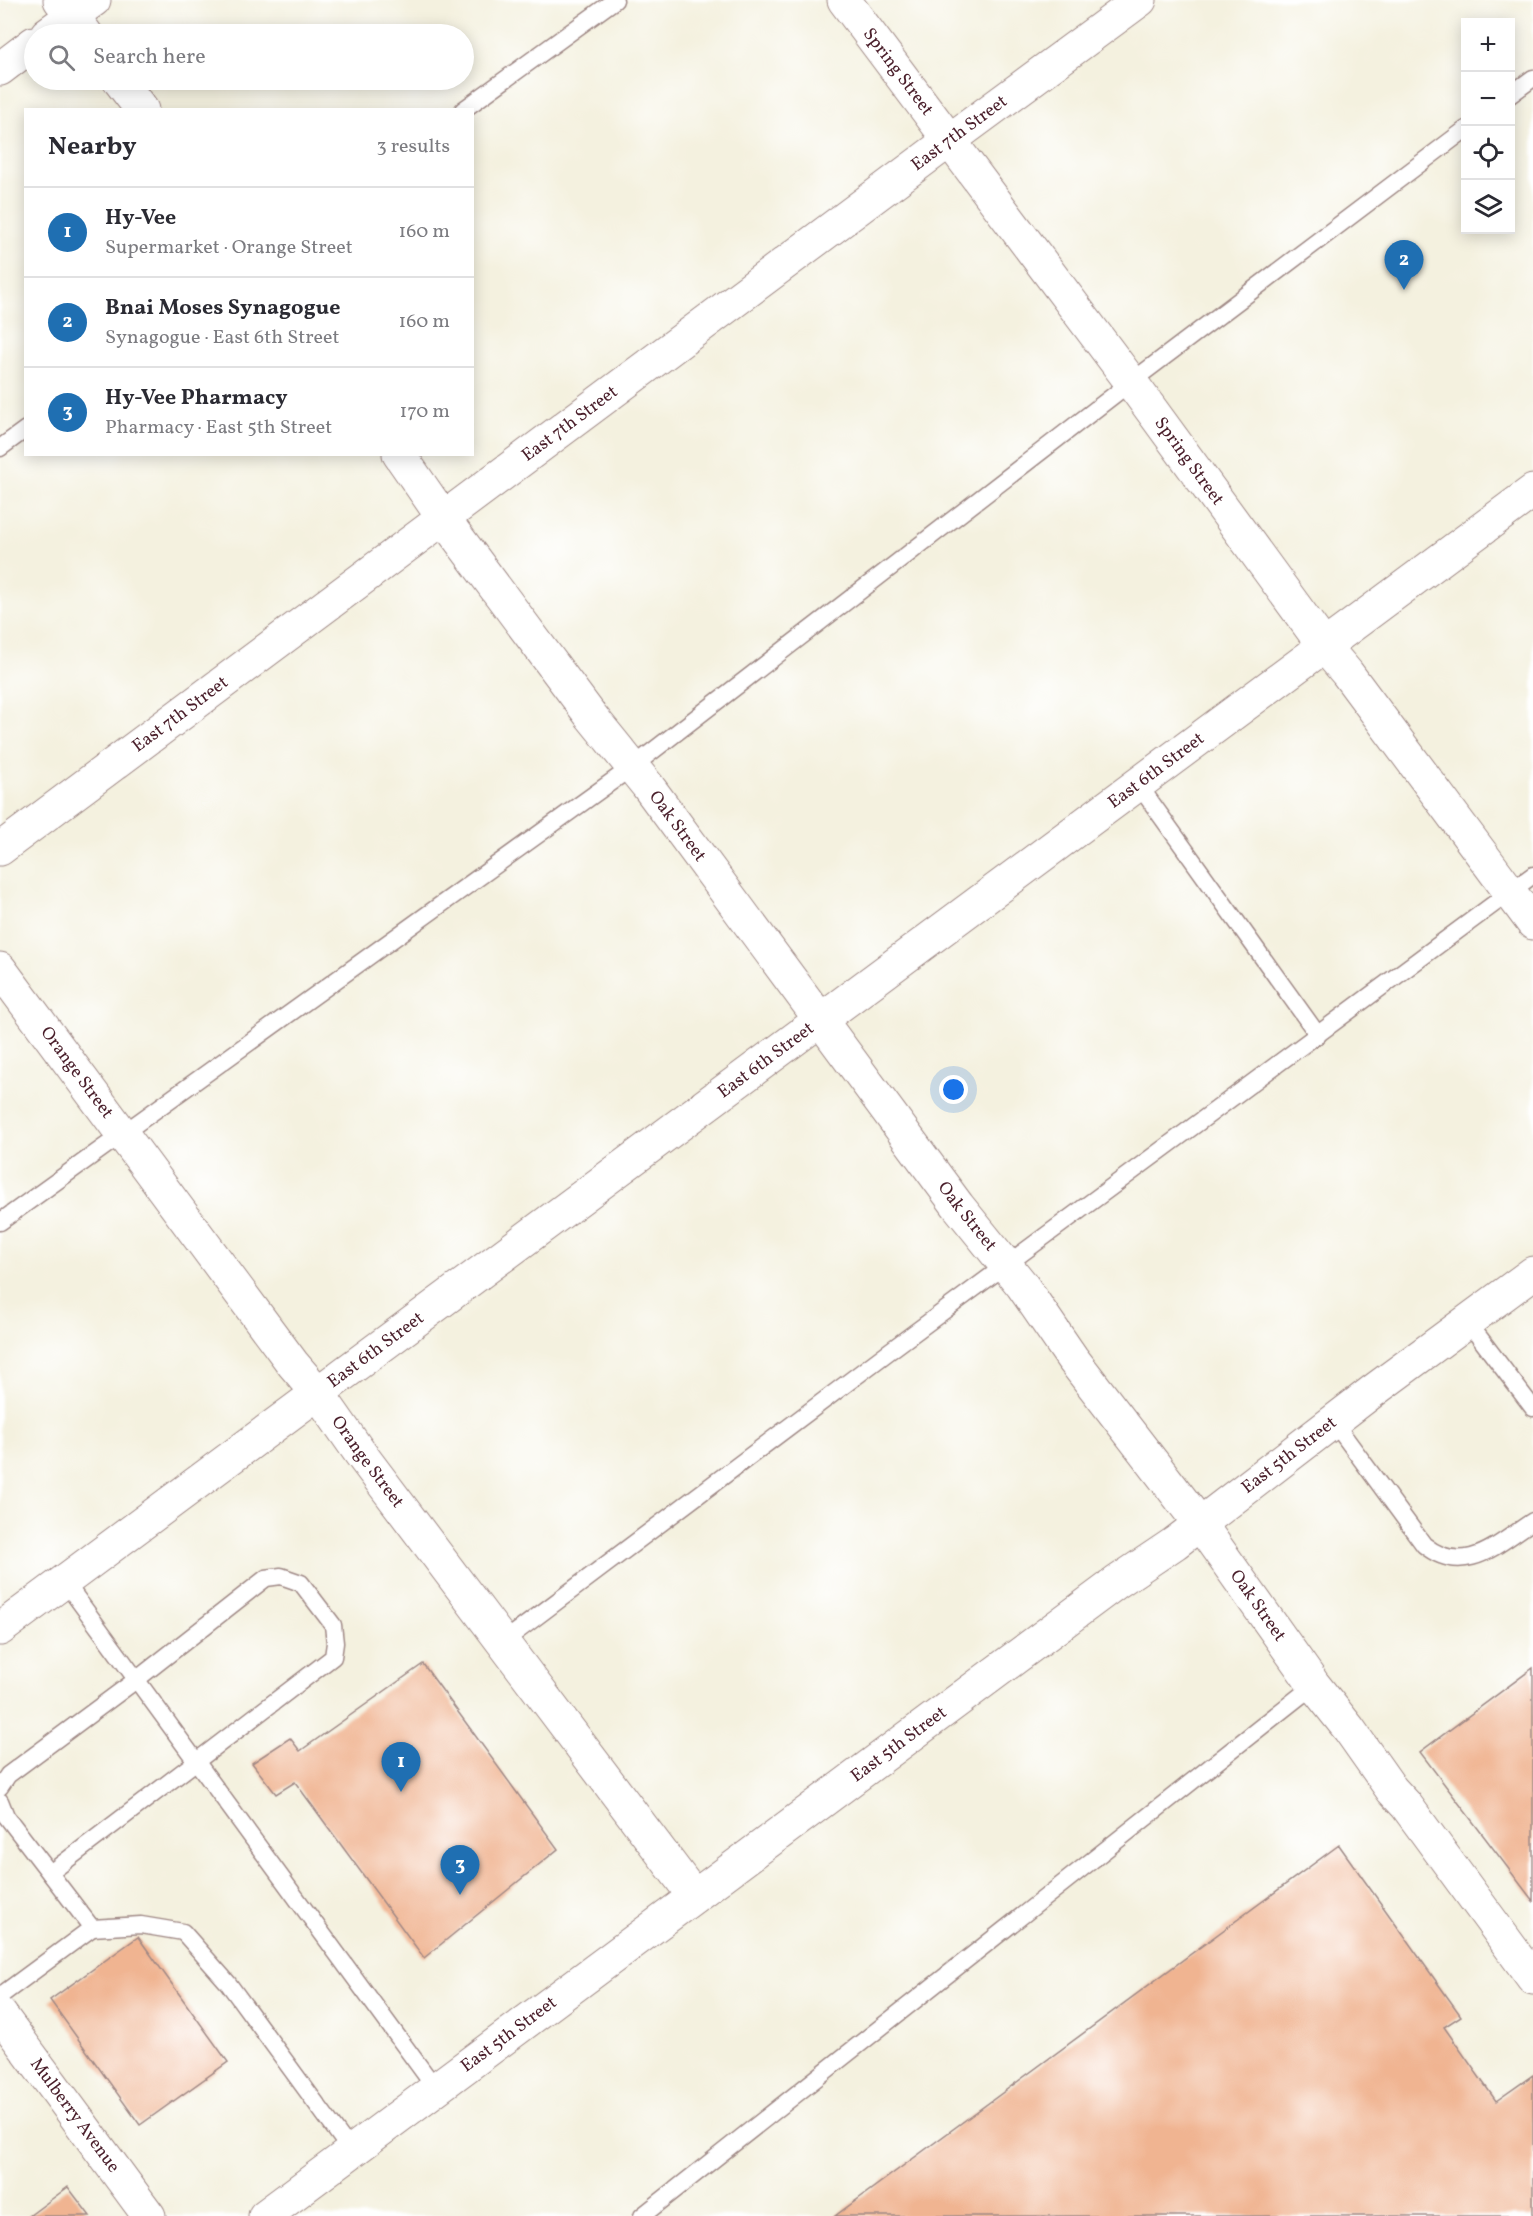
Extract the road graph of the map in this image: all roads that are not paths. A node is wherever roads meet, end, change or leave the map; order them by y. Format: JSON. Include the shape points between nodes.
{"nodes":[{"id":1,"x":615,"y":0,"type":"edge"},
{"id":2,"x":844,"y":0,"type":"edge"},
{"id":3,"x":1140,"y":0,"type":"edge"},
{"id":4,"x":24,"y":51,"type":"edge"},
{"id":5,"x":0,"y":69,"type":"edge"},
{"id":6,"x":1533,"y":78,"type":"edge"},
{"id":7,"x":127,"y":90,"type":"edge"},
{"id":8,"x":1515,"y":91,"type":"edge"},
{"id":9,"x":140,"y":108,"type":"edge"},
{"id":10,"x":466,"y":108,"type":"edge"},
{"id":11,"x":1461,"y":133,"type":"edge"},
{"id":12,"x":950,"y":140,"type":"junction"},
{"id":13,"x":1131,"y":382,"type":"junction"},
{"id":14,"x":24,"y":430,"type":"edge"},
{"id":15,"x":0,"y":448,"type":"edge"},
{"id":16,"x":400,"y":456,"type":"edge"},
{"id":17,"x":1533,"y":491,"type":"edge"},
{"id":18,"x":444,"y":519,"type":"junction"},
{"id":19,"x":1324,"y":646,"type":"junction"},
{"id":20,"x":632,"y":767,"type":"junction"},
{"id":21,"x":1138,"y":784,"type":"junction"},
{"id":22,"x":0,"y":849,"type":"edge"},
{"id":23,"x":1522,"y":884,"type":"edge"},
{"id":24,"x":1533,"y":923,"type":"edge"},
{"id":25,"x":0,"y":969,"type":"edge"},
{"id":26,"x":821,"y":1021,"type":"junction"},
{"id":27,"x":1318,"y":1035,"type":"junction"},
{"id":28,"x":121,"y":1133,"type":"junction"},
{"id":29,"x":0,"y":1222,"type":"edge"},
{"id":30,"x":1006,"y":1266,"type":"junction"},
{"id":31,"x":1533,"y":1273,"type":"edge"},
{"id":32,"x":1467,"y":1321,"type":"junction"},
{"id":33,"x":318,"y":1393,"type":"junction"},
{"id":34,"x":1533,"y":1408,"type":"edge"},
{"id":35,"x":1333,"y":1421,"type":"junction"},
{"id":36,"x":1533,"y":1521,"type":"edge"},
{"id":37,"x":1200,"y":1524,"type":"junction"},
{"id":38,"x":65,"y":1582,"type":"junction"},
{"id":39,"x":0,"y":1629,"type":"edge"},
{"id":40,"x":503,"y":1642,"type":"junction"},
{"id":41,"x":136,"y":1680,"type":"junction"},
{"id":42,"x":1314,"y":1685,"type":"junction"},
{"id":43,"x":196,"y":1761,"type":"junction"},
{"id":44,"x":0,"y":1787,"type":"edge"},
{"id":45,"x":0,"y":1802,"type":"edge"},
{"id":46,"x":50,"y":1873,"type":"junction"},
{"id":47,"x":694,"y":1896,"type":"junction"},
{"id":48,"x":92,"y":1928,"type":"junction"},
{"id":49,"x":1533,"y":1978,"type":"edge"},
{"id":50,"x":1,"y":2012,"type":"edge"},
{"id":51,"x":436,"y":2089,"type":"junction"},
{"id":52,"x":351,"y":2151,"type":"junction"},
{"id":53,"x":149,"y":2216,"type":"edge"},
{"id":54,"x":265,"y":2216,"type":"edge"},
{"id":55,"x":642,"y":2216,"type":"edge"}],
"edges":[{"from":1,"to":10,"type":"lane"},
{"from":2,"to":12,"type":"street","name":"Spring Street"},
{"from":3,"to":12,"type":"street","name":"East 7th Street"},
{"from":4,"to":5,"type":"street"},
{"from":6,"to":8,"type":"lane"},
{"from":7,"to":9,"type":"street"},
{"from":11,"to":13,"type":"lane"},
{"from":12,"to":13,"type":"street","name":"Spring Street"},
{"from":12,"to":18,"type":"street","name":"East 7th Street"},
{"from":13,"to":19,"type":"street","name":"Spring Street"},
{"from":13,"to":20,"type":"lane"},
{"from":14,"to":15,"type":"lane"},
{"from":16,"to":18,"type":"street","name":"Oak Street"},
{"from":17,"to":19,"type":"street","name":"East 6th Street"},
{"from":18,"to":20,"type":"street","name":"Oak Street"},
{"from":18,"to":22,"type":"street","name":"East 7th Street"},
{"from":19,"to":21,"type":"street","name":"East 6th Street"},
{"from":19,"to":23,"type":"street","name":"Spring Street"},
{"from":20,"to":26,"type":"street","name":"Oak Street"},
{"from":20,"to":28,"type":"lane"},
{"from":21,"to":26,"type":"street","name":"East 6th Street"},
{"from":21,"to":27,"type":"lane"},
{"from":23,"to":24,"type":"street","name":"Spring Street"},
{"from":23,"to":27,"type":"lane"},
{"from":25,"to":28,"type":"street","name":"Orange Street"},
{"from":26,"to":30,"type":"street","name":"Oak Street"},
{"from":26,"to":33,"type":"street","name":"East 6th Street"},
{"from":27,"to":30,"type":"lane"},
{"from":28,"to":29,"type":"lane"},
{"from":28,"to":33,"type":"street","name":"Orange Street"},
{"from":30,"to":37,"type":"street","name":"Oak Street"},
{"from":30,"to":40,"type":"lane"},
{"from":31,"to":32,"type":"street","name":"East 5th Street"},
{"from":32,"to":34,"type":"lane"},
{"from":32,"to":35,"type":"street","name":"East 5th Street"},
{"from":33,"to":38,"type":"street","name":"East 6th Street"},
{"from":33,"to":40,"type":"street","name":"Orange Street"},
{"from":35,"to":36,"type":"lane","via":[[1424,1545],[1435,1554],[1453,1559],[1474,1558]]},
{"from":35,"to":37,"type":"street","name":"East 5th Street"},
{"from":37,"to":42,"type":"street","name":"Oak Street"},
{"from":37,"to":47,"type":"street","name":"East 5th Street","via":[[1117,1581]]},
{"from":38,"to":39,"type":"street","name":"East 6th Street"},
{"from":38,"to":41,"type":"lane"},
{"from":40,"to":47,"type":"street","name":"Orange Street"},
{"from":41,"to":43,"type":"lane"},
{"from":41,"to":43,"type":"lane","via":[[266,1578],[281,1576],[301,1583],[333,1625],[333,1657]]},
{"from":41,"to":44,"type":"lane","via":[[8,1775]]},
{"from":42,"to":49,"type":"street","name":"Oak Street"},
{"from":42,"to":55,"type":"lane"},
{"from":43,"to":46,"type":"lane"},
{"from":43,"to":51,"type":"lane"},
{"from":45,"to":46,"type":"lane","via":[[6,1816]]},
{"from":46,"to":48,"type":"lane"},
{"from":47,"to":51,"type":"street","name":"East 5th Street"},
{"from":48,"to":50,"type":"lane"},
{"from":48,"to":52,"type":"lane","via":[[141,1925],[183,1932],[228,1983]]},
{"from":50,"to":53,"type":"street","name":"Mulberry Avenue"},
{"from":51,"to":52,"type":"street","name":"East 5th Street"},
{"from":52,"to":54,"type":"street","name":"East 5th Street"}]}
